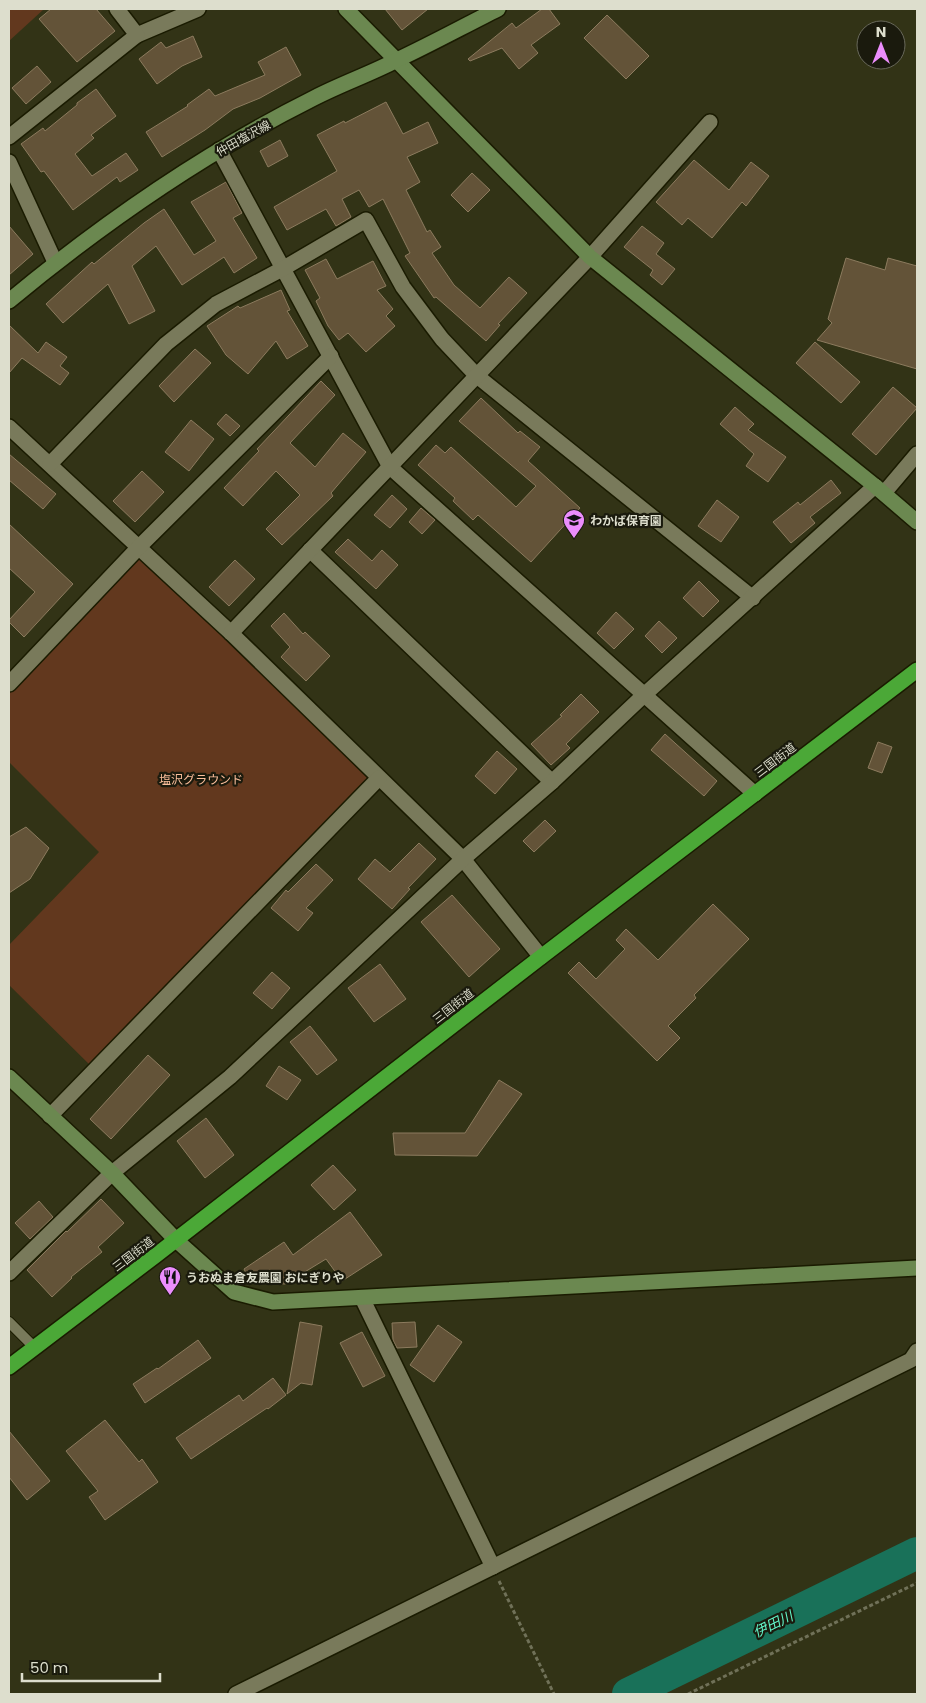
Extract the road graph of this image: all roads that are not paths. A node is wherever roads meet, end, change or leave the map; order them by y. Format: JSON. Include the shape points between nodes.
{"nodes":[{"id":1,"x":117,"y":9,"type":"edge"},
{"id":2,"x":198,"y":9,"type":"edge"},
{"id":3,"x":346,"y":9,"type":"edge"},
{"id":4,"x":498,"y":9,"type":"edge"},
{"id":5,"x":138,"y":35,"type":"junction"},
{"id":6,"x":396,"y":61,"type":"junction"},
{"id":7,"x":710,"y":122,"type":"dead end"},
{"id":8,"x":9,"y":137,"type":"edge"},
{"id":9,"x":219,"y":150,"type":"junction"},
{"id":10,"x":9,"y":162,"type":"edge"},
{"id":11,"x":590,"y":257,"type":"junction"},
{"id":12,"x":56,"y":262,"type":"junction"},
{"id":13,"x":284,"y":268,"type":"junction"},
{"id":14,"x":9,"y":301,"type":"edge"},
{"id":15,"x":331,"y":356,"type":"junction"},
{"id":16,"x":477,"y":376,"type":"junction"},
{"id":17,"x":9,"y":427,"type":"edge"},
{"id":18,"x":917,"y":454,"type":"edge"},
{"id":19,"x":50,"y":464,"type":"junction"},
{"id":20,"x":390,"y":467,"type":"junction"},
{"id":21,"x":880,"y":490,"type":"junction"},
{"id":22,"x":917,"y":522,"type":"edge"},
{"id":23,"x":139,"y":547,"type":"junction"},
{"id":24,"x":310,"y":550,"type":"junction"},
{"id":25,"x":753,"y":598,"type":"junction"},
{"id":26,"x":231,"y":633,"type":"junction"},
{"id":27,"x":917,"y":670,"type":"edge"},
{"id":28,"x":9,"y":684,"type":"edge"},
{"id":29,"x":644,"y":695,"type":"junction"},
{"id":30,"x":379,"y":778,"type":"junction"},
{"id":31,"x":552,"y":782,"type":"junction"},
{"id":32,"x":755,"y":794,"type":"junction"},
{"id":33,"x":463,"y":859,"type":"junction"},
{"id":34,"x":541,"y":957,"type":"junction"},
{"id":35,"x":9,"y":1077,"type":"edge"},
{"id":36,"x":50,"y":1116,"type":"junction"},
{"id":37,"x":112,"y":1173,"type":"junction"},
{"id":38,"x":176,"y":1240,"type":"junction"},
{"id":39,"x":917,"y":1268,"type":"edge"},
{"id":40,"x":10,"y":1269,"type":"edge"},
{"id":41,"x":362,"y":1298,"type":"junction"},
{"id":42,"x":9,"y":1322,"type":"edge"},
{"id":43,"x":34,"y":1347,"type":"junction"},
{"id":44,"x":917,"y":1351,"type":"edge"},
{"id":45,"x":9,"y":1367,"type":"edge"},
{"id":46,"x":493,"y":1567,"type":"junction"},
{"id":47,"x":236,"y":1694,"type":"edge"}],
"edges":[{"from":1,"to":5,"type":"street"},
{"from":2,"to":5,"type":"street"},
{"from":3,"to":6,"type":"street"},
{"from":4,"to":6,"type":"street","name":"仲田塩沢線"},
{"from":5,"to":8,"type":"street"},
{"from":6,"to":9,"type":"street","name":"仲田塩沢線","via":[[314,98]]},
{"from":6,"to":11,"type":"street"},
{"from":7,"to":11,"type":"street"},
{"from":9,"to":12,"type":"street","name":"仲田塩沢線","via":[[146,196]]},
{"from":9,"to":13,"type":"street"},
{"from":10,"to":12,"type":"street"},
{"from":11,"to":16,"type":"street"},
{"from":11,"to":21,"type":"street"},
{"from":12,"to":14,"type":"street","name":"仲田塩沢線"},
{"from":13,"to":15,"type":"street"},
{"from":13,"to":16,"type":"street","via":[[366,220],[403,288],[442,339]]},
{"from":13,"to":19,"type":"street","via":[[216,304],[166,344]]},
{"from":15,"to":20,"type":"street"},
{"from":15,"to":23,"type":"street"},
{"from":16,"to":20,"type":"street"},
{"from":16,"to":25,"type":"street"},
{"from":17,"to":19,"type":"street"},
{"from":18,"to":21,"type":"street"},
{"from":19,"to":23,"type":"street"},
{"from":20,"to":24,"type":"street"},
{"from":20,"to":29,"type":"street"},
{"from":21,"to":22,"type":"street"},
{"from":21,"to":25,"type":"street"},
{"from":23,"to":26,"type":"street"},
{"from":23,"to":28,"type":"street"},
{"from":24,"to":26,"type":"street"},
{"from":24,"to":31,"type":"street"},
{"from":25,"to":29,"type":"street"},
{"from":26,"to":30,"type":"street"},
{"from":27,"to":32,"type":"highway","name":"三国街道"},
{"from":29,"to":31,"type":"street"},
{"from":29,"to":32,"type":"street"},
{"from":30,"to":33,"type":"street"},
{"from":30,"to":36,"type":"street"},
{"from":31,"to":33,"type":"street"},
{"from":32,"to":34,"type":"highway","name":"三国街道"},
{"from":33,"to":34,"type":"street"},
{"from":33,"to":37,"type":"street","via":[[230,1077]]},
{"from":34,"to":38,"type":"highway","name":"三国街道"},
{"from":35,"to":36,"type":"street"},
{"from":36,"to":37,"type":"street"},
{"from":37,"to":38,"type":"street"},
{"from":37,"to":40,"type":"street"},
{"from":38,"to":41,"type":"street","via":[[234,1292],[273,1302]]},
{"from":38,"to":43,"type":"highway","name":"三国街道"},
{"from":39,"to":41,"type":"street"},
{"from":41,"to":46,"type":"street"},
{"from":42,"to":43,"type":"lane"},
{"from":43,"to":45,"type":"highway","name":"三国街道"},
{"from":44,"to":46,"type":"street","via":[[911,1360]]},
{"from":46,"to":47,"type":"street"}]}
